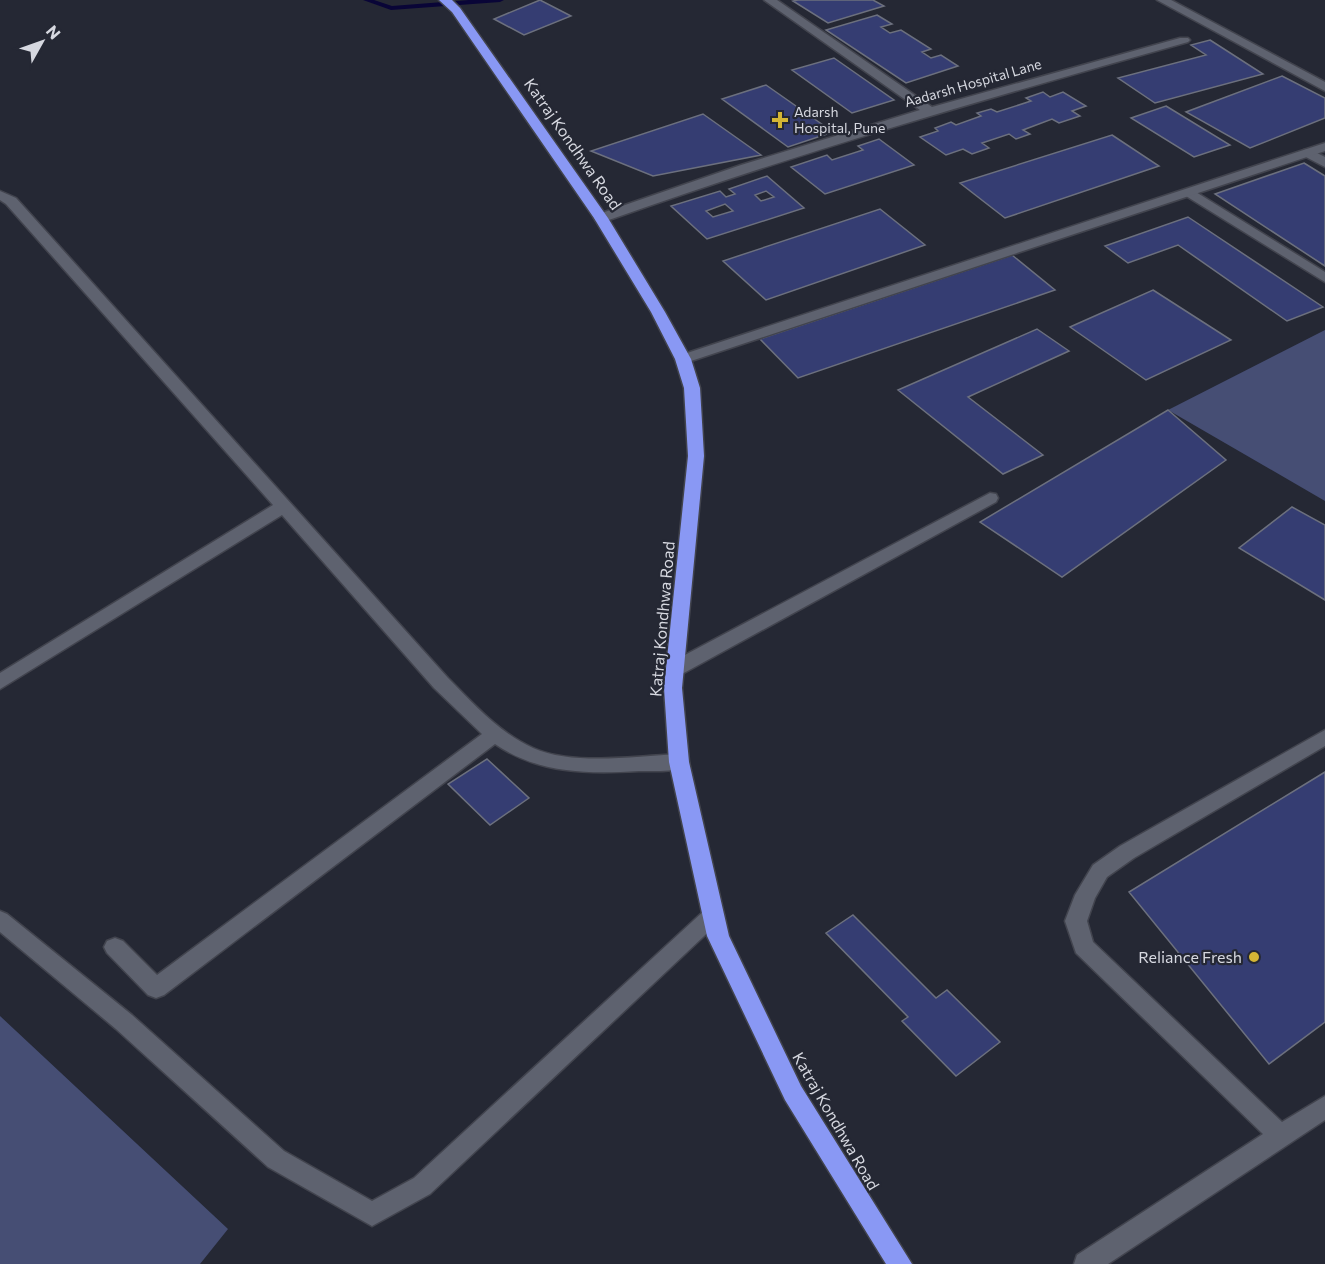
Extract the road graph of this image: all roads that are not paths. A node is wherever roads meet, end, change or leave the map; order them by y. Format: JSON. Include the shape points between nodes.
{"nodes":[{"id":1,"x":770,"y":0,"type":"edge"},
{"id":2,"x":1163,"y":0,"type":"edge"},
{"id":3,"x":450,"y":5,"type":"edge"},
{"id":4,"x":1184,"y":40,"type":"dead end"},
{"id":5,"x":1325,"y":87,"type":"edge"},
{"id":6,"x":928,"y":110,"type":"junction"},
{"id":7,"x":1325,"y":147,"type":"edge"},
{"id":8,"x":1308,"y":153,"type":"junction"},
{"id":9,"x":1325,"y":164,"type":"edge"},
{"id":10,"x":1191,"y":193,"type":"junction"},
{"id":11,"x":4,"y":200,"type":"edge"},
{"id":12,"x":602,"y":218,"type":"junction"},
{"id":13,"x":1325,"y":278,"type":"edge"},
{"id":14,"x":683,"y":359,"type":"junction"},
{"id":15,"x":990,"y":498,"type":"dead end"},
{"id":16,"x":284,"y":506,"type":"junction"},
{"id":17,"x":675,"y":669,"type":"junction"},
{"id":18,"x":0,"y":682,"type":"edge"},
{"id":19,"x":495,"y":734,"type":"junction"},
{"id":20,"x":1325,"y":736,"type":"edge"},
{"id":21,"x":679,"y":762,"type":"junction"},
{"id":22,"x":713,"y":915,"type":"junction"},
{"id":23,"x":0,"y":920,"type":"edge"},
{"id":24,"x":115,"y":947,"type":"dead end"},
{"id":25,"x":1325,"y":1107,"type":"edge"},
{"id":26,"x":1282,"y":1137,"type":"junction"},
{"id":27,"x":900,"y":1264,"type":"edge"},
{"id":28,"x":1086,"y":1264,"type":"edge"}],
"edges":[{"from":1,"to":6,"type":"street"},
{"from":2,"to":5,"type":"street"},
{"from":3,"to":12,"type":"highway","name":"Katraj Kondhwa Road"},
{"from":4,"to":6,"type":"street","name":"Aadarsh Hospital Lane"},
{"from":6,"to":12,"type":"street","name":"Aadarsh Hospital Lane","via":[[692,185]]},
{"from":7,"to":8,"type":"street"},
{"from":8,"to":9,"type":"street"},
{"from":8,"to":10,"type":"street"},
{"from":10,"to":13,"type":"street"},
{"from":10,"to":14,"type":"street"},
{"from":11,"to":16,"type":"street"},
{"from":12,"to":14,"type":"highway","name":"Katraj Kondhwa Road"},
{"from":14,"to":17,"type":"highway","name":"Katraj Kondhwa Road","via":[[692,388],[696,456]]},
{"from":15,"to":17,"type":"street"},
{"from":16,"to":18,"type":"street"},
{"from":16,"to":19,"type":"street","via":[[441,682]]},
{"from":17,"to":21,"type":"highway","name":"Katraj Kondhwa Road"},
{"from":19,"to":21,"type":"street","via":[[526,754],[572,765]]},
{"from":19,"to":24,"type":"street","via":[[156,988]]},
{"from":20,"to":26,"type":"street","via":[[1100,871],[1085,895],[1076,921],[1084,946]]},
{"from":21,"to":22,"type":"highway","name":"Katraj Kondhwa Road"},
{"from":22,"to":23,"type":"street","via":[[422,1186],[372,1214],[276,1159],[124,1022]]},
{"from":22,"to":27,"type":"highway","name":"Katraj Kondhwa Road","via":[[718,936],[793,1093]]},
{"from":25,"to":26,"type":"street"},
{"from":26,"to":28,"type":"street"}]}
